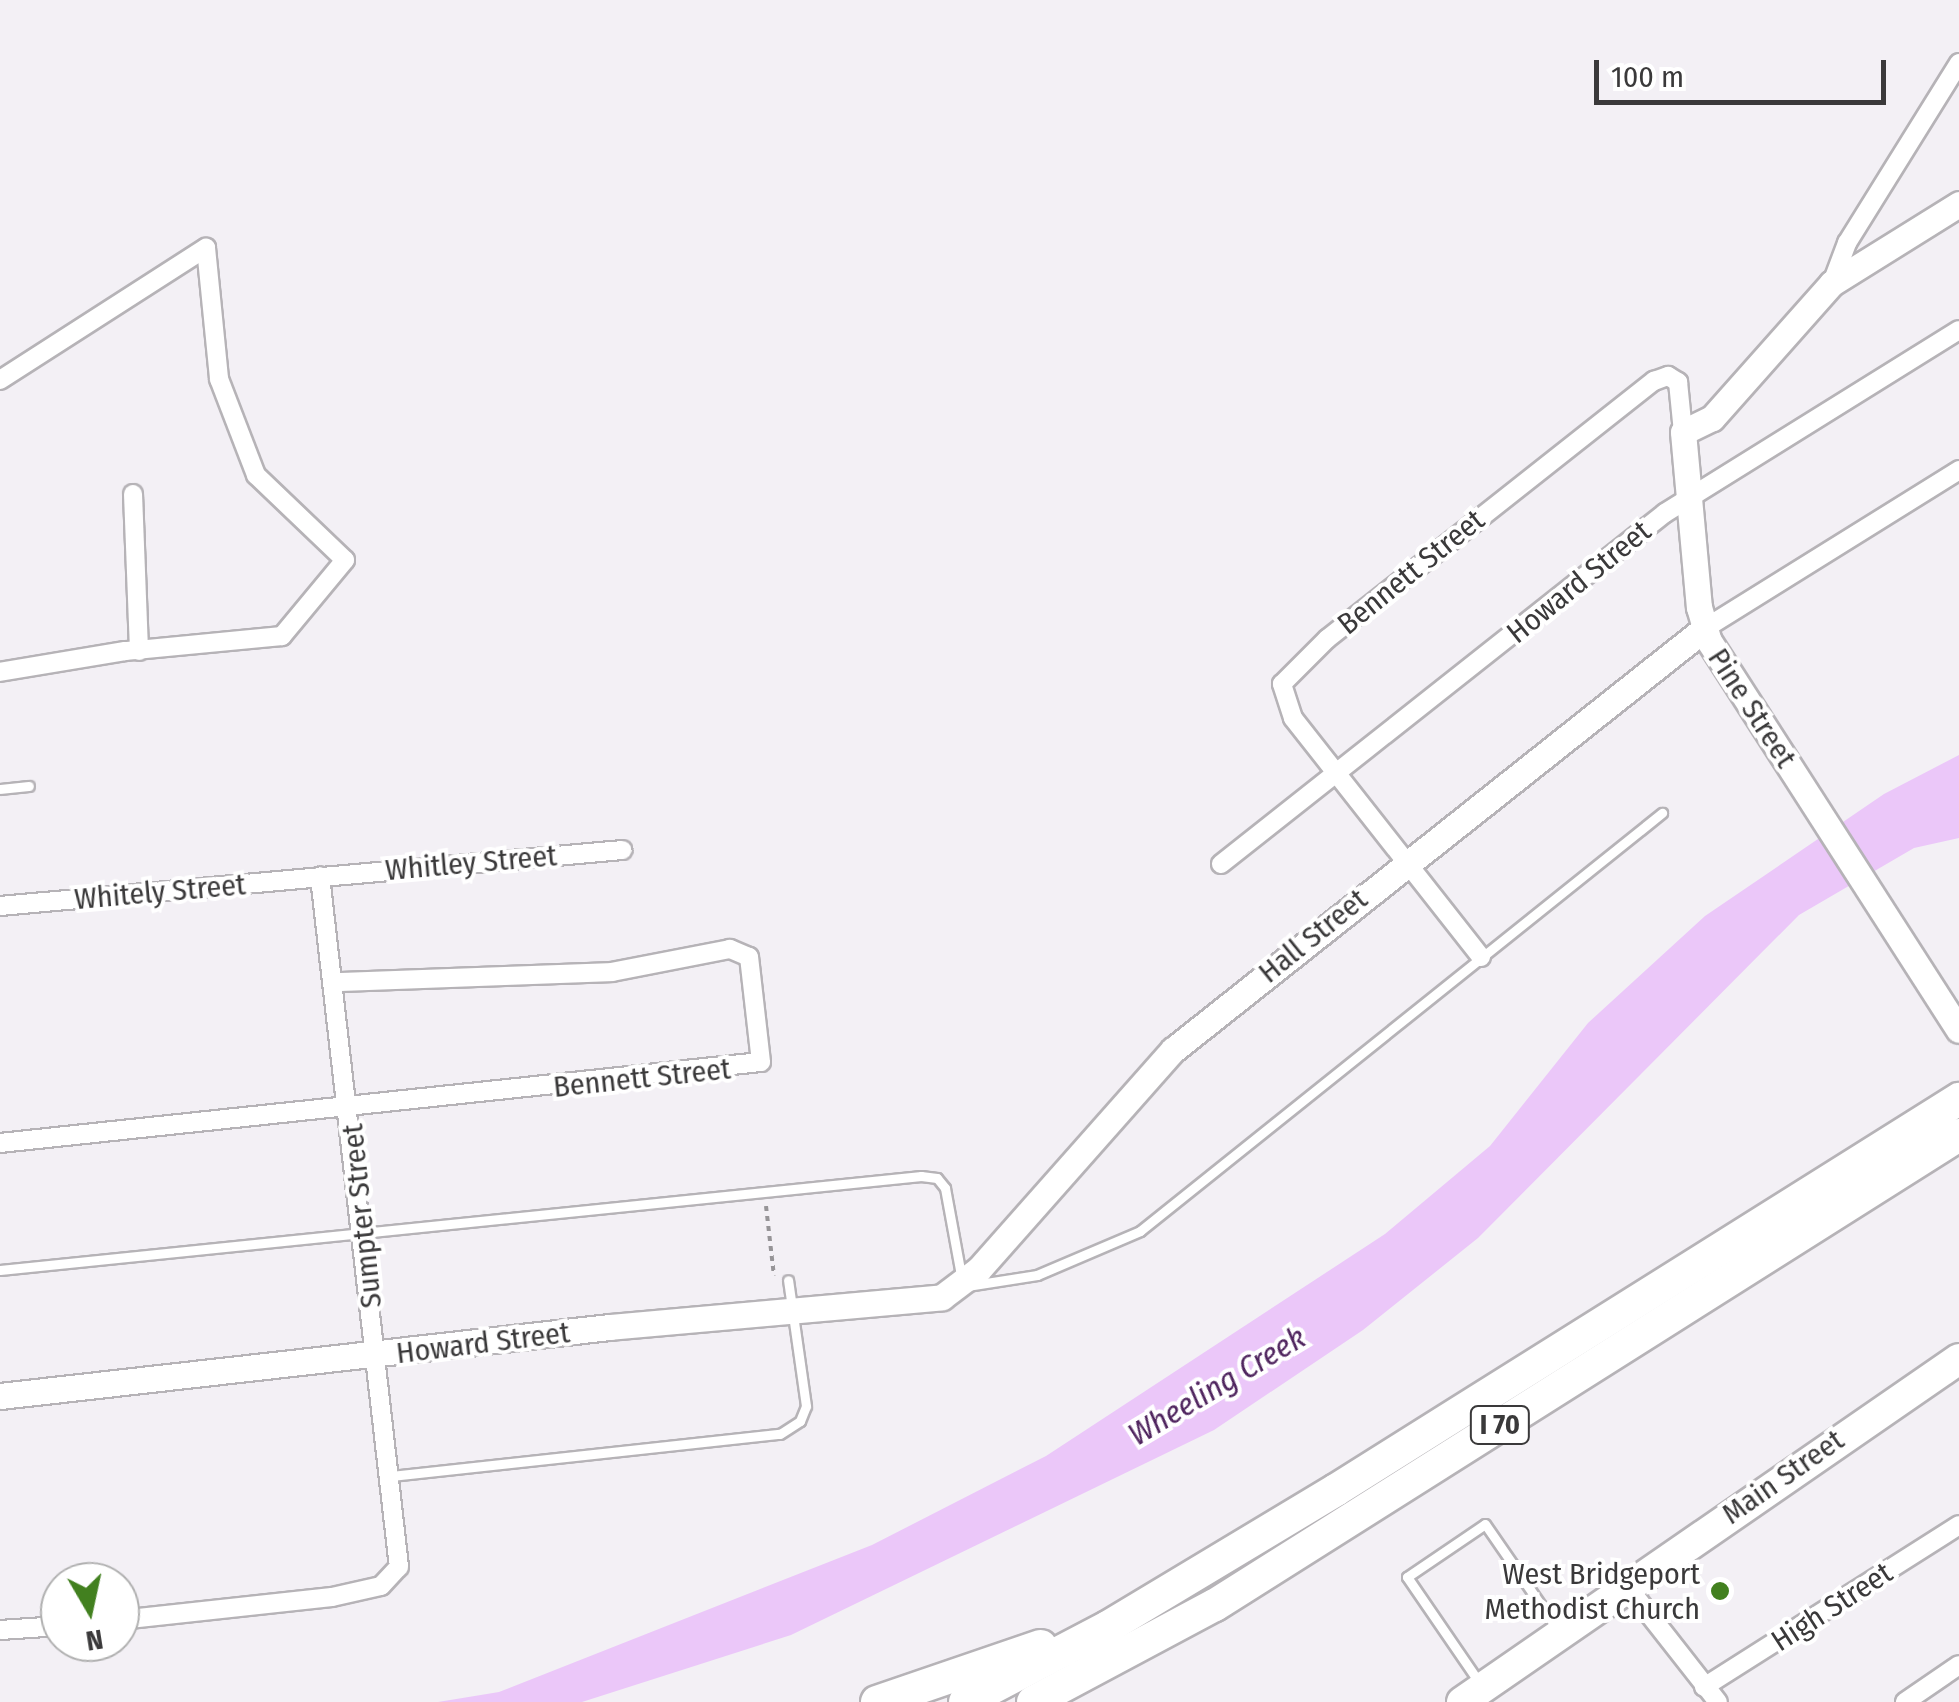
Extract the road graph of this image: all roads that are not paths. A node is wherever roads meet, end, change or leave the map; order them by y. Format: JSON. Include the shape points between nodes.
{"nodes":[{"id":1,"x":1959,"y":63,"type":"edge"},
{"id":2,"x":1959,"y":204,"type":"edge"},
{"id":3,"x":1832,"y":283,"type":"junction"},
{"id":4,"x":1959,"y":330,"type":"edge"},
{"id":5,"x":0,"y":380,"type":"edge"},
{"id":6,"x":1594,"y":426,"type":"joint"},
{"id":7,"x":1683,"y":432,"type":"junction"},
{"id":8,"x":1959,"y":470,"type":"edge"},
{"id":9,"x":133,"y":494,"type":"dead end"},
{"id":10,"x":1690,"y":503,"type":"junction"},
{"id":11,"x":1704,"y":630,"type":"junction"},
{"id":12,"x":139,"y":651,"type":"junction"},
{"id":13,"x":0,"y":672,"type":"edge"},
{"id":14,"x":1336,"y":775,"type":"junction"},
{"id":15,"x":29,"y":786,"type":"dead end"},
{"id":16,"x":0,"y":788,"type":"edge"},
{"id":17,"x":1662,"y":814,"type":"dead end"},
{"id":18,"x":622,"y":850,"type":"dead end"},
{"id":19,"x":1406,"y":862,"type":"junction"},
{"id":20,"x":1220,"y":864,"type":"dead end"},
{"id":21,"x":320,"y":877,"type":"junction"},
{"id":22,"x":0,"y":906,"type":"edge"},
{"id":23,"x":1481,"y":957,"type":"junction"},
{"id":24,"x":336,"y":982,"type":"junction"},
{"id":25,"x":1959,"y":1030,"type":"edge"},
{"id":26,"x":1959,"y":1099,"type":"edge"},
{"id":27,"x":351,"y":1108,"type":"junction"},
{"id":28,"x":1959,"y":1135,"type":"edge"},
{"id":29,"x":0,"y":1144,"type":"edge"},
{"id":30,"x":364,"y":1233,"type":"junction"},
{"id":31,"x":0,"y":1270,"type":"edge"},
{"id":32,"x":788,"y":1280,"type":"dead end"},
{"id":33,"x":962,"y":1286,"type":"junction"},
{"id":34,"x":792,"y":1314,"type":"junction"},
{"id":35,"x":377,"y":1357,"type":"junction"},
{"id":36,"x":1959,"y":1359,"type":"edge"},
{"id":37,"x":0,"y":1396,"type":"edge"},
{"id":38,"x":390,"y":1476,"type":"junction"},
{"id":39,"x":1959,"y":1524,"type":"edge"},
{"id":40,"x":1628,"y":1586,"type":"junction"},
{"id":41,"x":140,"y":1618,"type":"edge"},
{"id":42,"x":1108,"y":1626,"type":"junction"},
{"id":43,"x":40,"y":1627,"type":"edge"},
{"id":44,"x":0,"y":1630,"type":"edge"},
{"id":45,"x":1559,"y":1632,"type":"junction"},
{"id":46,"x":1959,"y":1665,"type":"edge"},
{"id":47,"x":1704,"y":1687,"type":"junction"},
{"id":48,"x":1472,"y":1695,"type":"edge"},
{"id":49,"x":876,"y":1702,"type":"edge"},
{"id":50,"x":965,"y":1702,"type":"edge"},
{"id":51,"x":1034,"y":1702,"type":"edge"},
{"id":52,"x":1718,"y":1702,"type":"edge"},
{"id":53,"x":1905,"y":1702,"type":"edge"}],
"edges":[{"from":1,"to":3,"type":"street","via":[[1847,243]]},
{"from":2,"to":3,"type":"street"},
{"from":3,"to":7,"type":"street","via":[[1712,418]]},
{"from":4,"to":10,"type":"street","name":"Howard Street"},
{"from":5,"to":12,"type":"street","via":[[206,248],[219,379],[256,474],[345,560],[282,636]]},
{"from":6,"to":7,"type":"street","name":"Pine Street","via":[[1668,376],[1678,382]]},
{"from":6,"to":14,"type":"street","name":"Bennett Street","via":[[1288,674],[1285,705]]},
{"from":7,"to":10,"type":"street","name":"Pine Street"},
{"from":8,"to":11,"type":"street"},
{"from":9,"to":12,"type":"street"},
{"from":10,"to":11,"type":"street","name":"Pine Street"},
{"from":10,"to":14,"type":"street","name":"Howard Street","via":[[1665,513]]},
{"from":11,"to":19,"type":"street","name":"Hall Street"},
{"from":11,"to":25,"type":"street","name":"Pine Street"},
{"from":12,"to":13,"type":"street"},
{"from":14,"to":19,"type":"street","name":"Bennett Street"},
{"from":14,"to":20,"type":"street","name":"Howard Street"},
{"from":15,"to":16,"type":"lane"},
{"from":17,"to":23,"type":"lane"},
{"from":18,"to":21,"type":"street","name":"Whitley Street"},
{"from":19,"to":23,"type":"street","name":"Bennett Street"},
{"from":19,"to":33,"type":"street","name":"Hall Street","via":[[1173,1050]]},
{"from":21,"to":22,"type":"street","name":"Whitely Street"},
{"from":21,"to":24,"type":"street","name":"Sumpter Street"},
{"from":23,"to":33,"type":"lane","via":[[1140,1231],[1037,1275]]},
{"from":24,"to":27,"type":"street","name":"Sumpter Street"},
{"from":24,"to":27,"type":"street","name":"Bennett Street","via":[[612,972],[720,949],[749,957],[761,1062],[755,1066]]},
{"from":26,"to":42,"type":"highway","number":"I 70"},
{"from":27,"to":29,"type":"street","name":"Bennett Street"},
{"from":27,"to":30,"type":"street","name":"Sumpter Street"},
{"from":28,"to":51,"type":"highway","number":"I 70","via":[[1214,1605]]},
{"from":30,"to":31,"type":"lane"},
{"from":30,"to":33,"type":"lane","via":[[937,1178],[950,1203]]},
{"from":30,"to":35,"type":"street","name":"Sumpter Street"},
{"from":32,"to":34,"type":"lane"},
{"from":33,"to":34,"type":"street","name":"Howard Street","via":[[930,1302]]},
{"from":34,"to":35,"type":"street","name":"Howard Street","via":[[609,1327]]},
{"from":34,"to":38,"type":"lane","via":[[804,1359],[806,1406],[800,1421],[780,1434]]},
{"from":35,"to":37,"type":"street","name":"Howard Street"},
{"from":35,"to":38,"type":"street","name":"Sumpter Street"},
{"from":36,"to":40,"type":"main road","name":"Main Street"},
{"from":38,"to":41,"type":"street","name":"Sumpter Street","via":[[399,1554],[392,1579],[373,1589]]},
{"from":39,"to":47,"type":"street","name":"High Street"},
{"from":40,"to":45,"type":"main road","name":"Main Street"},
{"from":40,"to":47,"type":"street"},
{"from":42,"to":49,"type":"highway"},
{"from":42,"to":50,"type":"highway","number":"I 70"},
{"from":43,"to":44,"type":"street"},
{"from":45,"to":48,"type":"main road","name":"Main Street"},
{"from":45,"to":48,"type":"lane","via":[[1485,1524],[1407,1577]]},
{"from":46,"to":53,"type":"street"},
{"from":47,"to":52,"type":"street"}]}
